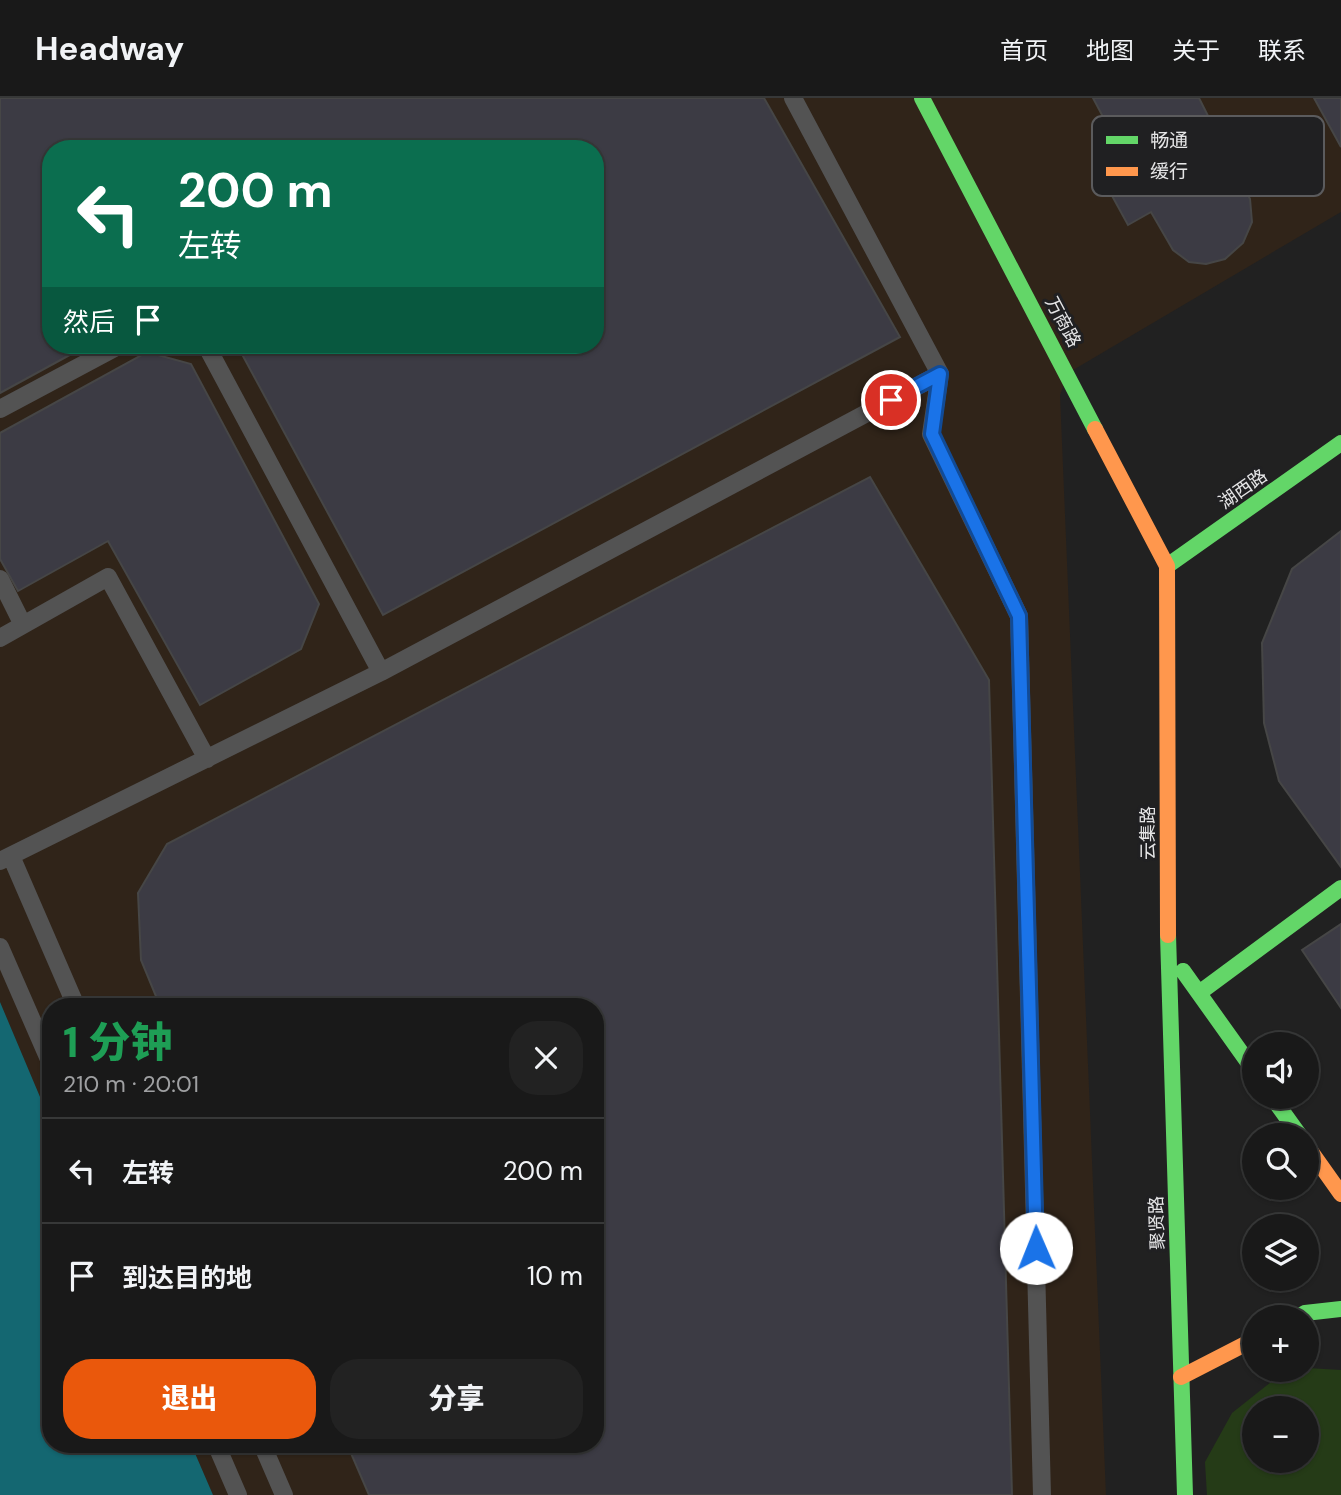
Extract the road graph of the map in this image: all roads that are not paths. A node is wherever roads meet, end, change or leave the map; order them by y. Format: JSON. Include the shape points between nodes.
{"nodes":[{"id":1,"x":793,"y":98,"type":"edge"},
{"id":2,"x":922,"y":98,"type":"edge"},
{"id":3,"x":103,"y":354,"type":"edge"},
{"id":4,"x":211,"y":354,"type":"edge"},
{"id":5,"x":940,"y":374,"type":"junction"},
{"id":6,"x":0,"y":408,"type":"edge"},
{"id":7,"x":1341,"y":443,"type":"edge"},
{"id":8,"x":1167,"y":566,"type":"junction"},
{"id":9,"x":0,"y":579,"type":"edge"},
{"id":10,"x":23,"y":625,"type":"junction"},
{"id":11,"x":0,"y":638,"type":"edge"},
{"id":12,"x":381,"y":672,"type":"junction"},
{"id":13,"x":207,"y":759,"type":"junction"},
{"id":14,"x":6,"y":859,"type":"edge"},
{"id":15,"x":1341,"y":888,"type":"edge"},
{"id":16,"x":0,"y":947,"type":"edge"},
{"id":17,"x":1168,"y":950,"type":"junction"},
{"id":18,"x":1199,"y":993,"type":"junction"},
{"id":19,"x":72,"y":998,"type":"edge"},
{"id":20,"x":42,"y":1043,"type":"edge"},
{"id":21,"x":1242,"y":1054,"type":"edge"},
{"id":22,"x":1319,"y":1163,"type":"edge"},
{"id":23,"x":1341,"y":1194,"type":"edge"},
{"id":24,"x":1341,"y":1309,"type":"edge"},
{"id":25,"x":1319,"y":1311,"type":"edge"},
{"id":26,"x":1242,"y":1346,"type":"edge"},
{"id":27,"x":1181,"y":1377,"type":"junction"},
{"id":28,"x":220,"y":1453,"type":"edge"},
{"id":29,"x":266,"y":1453,"type":"edge"},
{"id":30,"x":238,"y":1495,"type":"edge"},
{"id":31,"x":284,"y":1495,"type":"edge"},
{"id":32,"x":1042,"y":1495,"type":"edge"},
{"id":33,"x":1185,"y":1495,"type":"edge"}],
"edges":[{"from":1,"to":5,"type":"lane"},
{"from":2,"to":8,"type":"street","name":"万商路"},
{"from":3,"to":6,"type":"lane"},
{"from":4,"to":12,"type":"lane"},
{"from":5,"to":12,"type":"lane"},
{"from":5,"to":32,"type":"lane","via":[[932,434],[1019,616]]},
{"from":7,"to":8,"type":"street","name":"湖西路"},
{"from":8,"to":17,"type":"street","name":"云集路"},
{"from":9,"to":10,"type":"lane"},
{"from":10,"to":11,"type":"lane"},
{"from":10,"to":13,"type":"lane","via":[[107,577]]},
{"from":12,"to":13,"type":"lane"},
{"from":13,"to":14,"type":"lane"},
{"from":14,"to":19,"type":"lane"},
{"from":15,"to":18,"type":"street"},
{"from":16,"to":20,"type":"lane"},
{"from":17,"to":18,"type":"street"},
{"from":17,"to":27,"type":"street","name":"聚贤路"},
{"from":18,"to":21,"type":"street"},
{"from":22,"to":23,"type":"street"},
{"from":24,"to":25,"type":"street"},
{"from":26,"to":27,"type":"street"},
{"from":27,"to":33,"type":"street","name":"聚贤路"},
{"from":28,"to":30,"type":"lane"},
{"from":29,"to":31,"type":"lane"}]}
